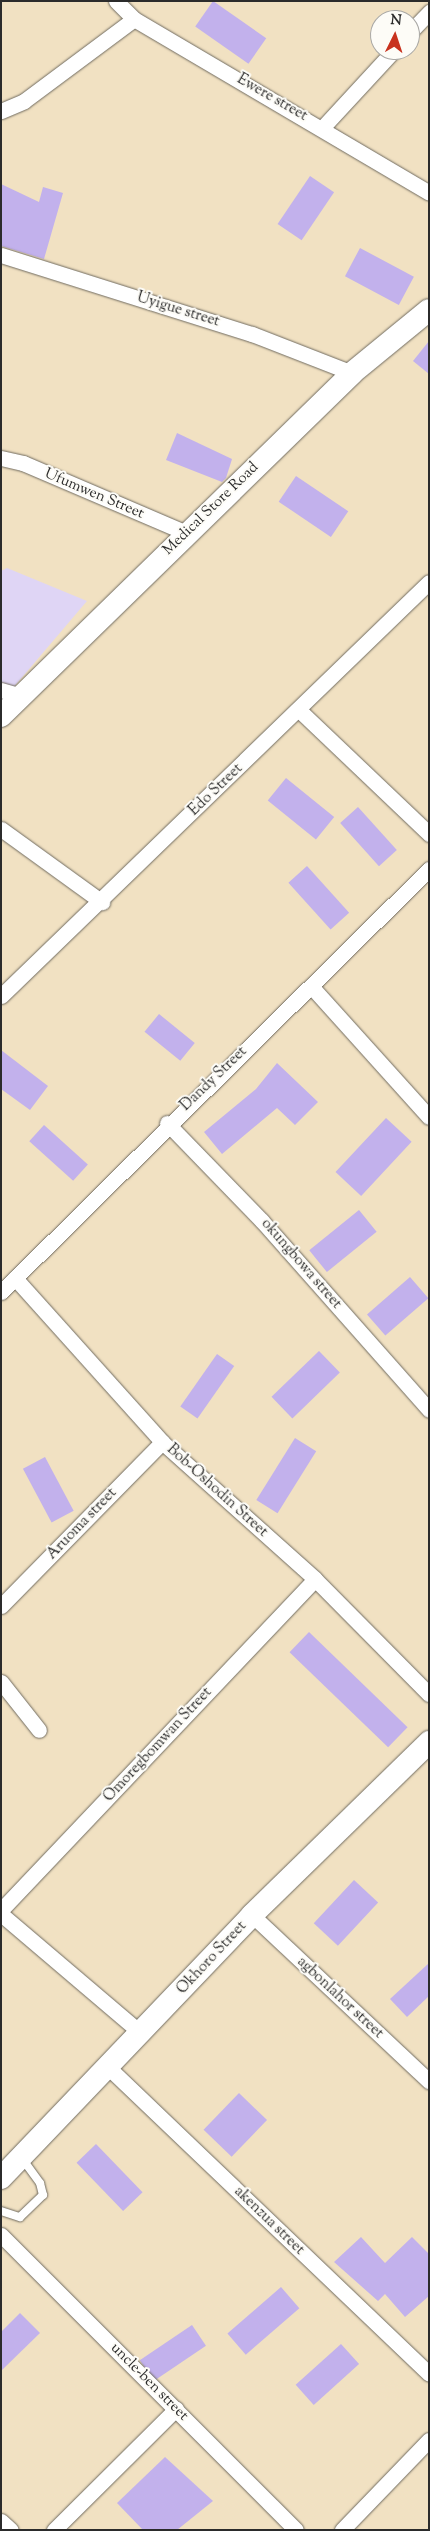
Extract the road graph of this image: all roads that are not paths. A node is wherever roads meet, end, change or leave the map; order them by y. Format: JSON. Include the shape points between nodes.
{"nodes":[{"id":1,"x":116,"y":1,"type":"edge"},
{"id":2,"x":429,"y":12,"type":"edge"},
{"id":3,"x":134,"y":19,"type":"junction"},
{"id":4,"x":420,"y":21,"type":"edge"},
{"id":5,"x":385,"y":60,"type":"edge"},
{"id":6,"x":1,"y":111,"type":"edge"},
{"id":7,"x":323,"y":127,"type":"junction"},
{"id":8,"x":429,"y":193,"type":"edge"},
{"id":9,"x":1,"y":255,"type":"edge"},
{"id":10,"x":429,"y":310,"type":"edge"},
{"id":11,"x":352,"y":374,"type":"junction"},
{"id":12,"x":1,"y":458,"type":"edge"},
{"id":13,"x":186,"y":533,"type":"junction"},
{"id":14,"x":429,"y":582,"type":"edge"},
{"id":15,"x":12,"y":693,"type":"edge"},
{"id":16,"x":299,"y":710,"type":"junction"},
{"id":17,"x":1,"y":716,"type":"edge"},
{"id":18,"x":1,"y":828,"type":"edge"},
{"id":19,"x":429,"y":834,"type":"edge"},
{"id":20,"x":429,"y":869,"type":"edge"},
{"id":21,"x":102,"y":902,"type":"junction"},
{"id":22,"x":311,"y":986,"type":"junction"},
{"id":23,"x":1,"y":996,"type":"edge"},
{"id":24,"x":429,"y":1117,"type":"edge"},
{"id":25,"x":167,"y":1123,"type":"junction"},
{"id":26,"x":15,"y":1278,"type":"junction"},
{"id":27,"x":1,"y":1292,"type":"edge"},
{"id":28,"x":429,"y":1410,"type":"edge"},
{"id":29,"x":162,"y":1442,"type":"junction"},
{"id":30,"x":316,"y":1579,"type":"junction"},
{"id":31,"x":1,"y":1606,"type":"edge"},
{"id":32,"x":1,"y":1682,"type":"edge"},
{"id":33,"x":429,"y":1694,"type":"edge"},
{"id":34,"x":39,"y":1730,"type":"dead end"},
{"id":35,"x":427,"y":1747,"type":"edge"},
{"id":36,"x":1,"y":1910,"type":"edge"},
{"id":37,"x":1,"y":1914,"type":"edge"},
{"id":38,"x":252,"y":1915,"type":"junction"},
{"id":39,"x":142,"y":2034,"type":"junction"},
{"id":40,"x":110,"y":2069,"type":"junction"},
{"id":41,"x":429,"y":2081,"type":"edge"},
{"id":42,"x":21,"y":2158,"type":"junction"},
{"id":43,"x":1,"y":2178,"type":"edge"},
{"id":44,"x":1,"y":2210,"type":"edge"},
{"id":45,"x":1,"y":2235,"type":"edge"},
{"id":46,"x":429,"y":2374,"type":"edge"},
{"id":47,"x":176,"y":2409,"type":"junction"},
{"id":48,"x":428,"y":2443,"type":"edge"},
{"id":49,"x":1,"y":2521,"type":"edge"},
{"id":50,"x":11,"y":2530,"type":"edge"},
{"id":51,"x":54,"y":2530,"type":"edge"},
{"id":52,"x":296,"y":2530,"type":"edge"},
{"id":53,"x":342,"y":2530,"type":"edge"}],
"edges":[{"from":1,"to":3,"type":"street","name":"Ewere street"},
{"from":2,"to":4,"type":"street"},
{"from":3,"to":6,"type":"street","via":[[24,102]]},
{"from":3,"to":7,"type":"street","name":"Ewere street"},
{"from":5,"to":7,"type":"street"},
{"from":7,"to":8,"type":"street","name":"Ewere street"},
{"from":9,"to":11,"type":"street","name":"Uyigue street","via":[[252,334]]},
{"from":10,"to":11,"type":"street","name":"Medical Store Road"},
{"from":11,"to":13,"type":"street","name":"Medical Store Road"},
{"from":12,"to":13,"type":"street","name":"Ufumwen Street","via":[[23,463]]},
{"from":13,"to":15,"type":"street","name":"Medical Store Road"},
{"from":14,"to":16,"type":"street","name":"Edo Street"},
{"from":15,"to":17,"type":"street","name":"Medical Store Road"},
{"from":16,"to":19,"type":"street"},
{"from":16,"to":21,"type":"street","name":"Edo Street"},
{"from":18,"to":21,"type":"street"},
{"from":20,"to":22,"type":"street","name":"Dandy Street"},
{"from":21,"to":23,"type":"street","name":"Edo Street"},
{"from":22,"to":24,"type":"street"},
{"from":22,"to":25,"type":"street","name":"Dandy Street"},
{"from":25,"to":26,"type":"street","name":"Dandy Street"},
{"from":25,"to":28,"type":"street","name":"okungbowa street","via":[[262,1220]]},
{"from":26,"to":27,"type":"street","name":"Dandy Street"},
{"from":26,"to":29,"type":"street","name":"Bob-Oshodin Street"},
{"from":29,"to":30,"type":"street","name":"Bob-Oshodin Street"},
{"from":29,"to":31,"type":"street","name":"Aruoma street"},
{"from":30,"to":33,"type":"street","name":"Bob-Oshodin Street"},
{"from":30,"to":36,"type":"street","name":"Omoregbomwan Street"},
{"from":32,"to":34,"type":"street"},
{"from":35,"to":38,"type":"street","name":"Okhoro Street"},
{"from":37,"to":39,"type":"street"},
{"from":38,"to":39,"type":"street","name":"Okhoro Street"},
{"from":38,"to":41,"type":"street","name":"agbonlahor street"},
{"from":39,"to":40,"type":"street","name":"Okhoro Street"},
{"from":40,"to":42,"type":"street","name":"Okhoro Street"},
{"from":40,"to":46,"type":"street","name":"akenzua street"},
{"from":42,"to":43,"type":"street","name":"Okhoro Street"},
{"from":42,"to":44,"type":"lane","via":[[40,2183],[43,2196],[20,2217]]},
{"from":45,"to":47,"type":"street","name":"uncle-ben street"},
{"from":47,"to":51,"type":"street"},
{"from":47,"to":52,"type":"street","name":"uncle-ben street"},
{"from":48,"to":53,"type":"street"},
{"from":49,"to":50,"type":"street"}]}
